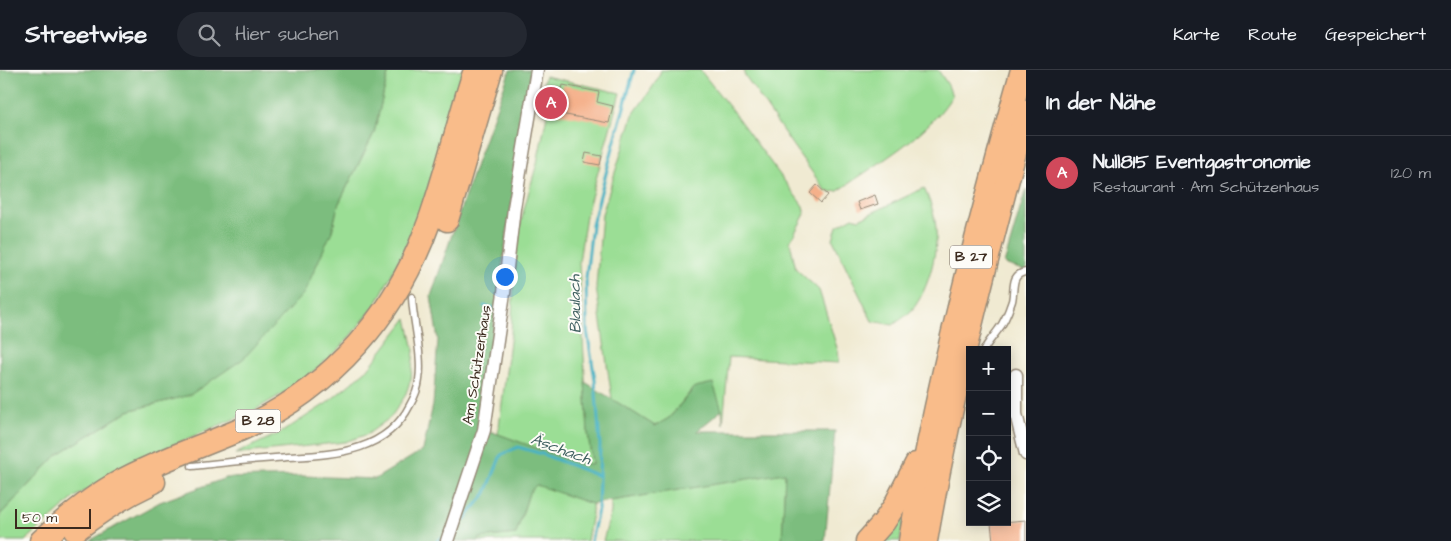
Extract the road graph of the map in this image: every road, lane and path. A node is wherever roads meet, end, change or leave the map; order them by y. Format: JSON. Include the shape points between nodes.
{"nodes":[{"id":1,"x":475,"y":70,"type":"edge"},
{"id":2,"x":491,"y":70,"type":"edge"},
{"id":3,"x":537,"y":70,"type":"edge"},
{"id":4,"x":1022,"y":70,"type":"edge"},
{"id":5,"x":1026,"y":110,"type":"edge"},
{"id":6,"x":1026,"y":272,"type":"edge"},
{"id":7,"x":412,"y":297,"type":"junction"},
{"id":8,"x":986,"y":346,"type":"edge"},
{"id":9,"x":1012,"y":374,"type":"edge"},
{"id":10,"x":927,"y":446,"type":"junction"},
{"id":11,"x":1026,"y":454,"type":"edge"},
{"id":12,"x":192,"y":466,"type":"junction"},
{"id":13,"x":41,"y":541,"type":"edge"},
{"id":14,"x":64,"y":541,"type":"edge"},
{"id":15,"x":447,"y":541,"type":"edge"},
{"id":16,"x":867,"y":541,"type":"edge"},
{"id":17,"x":910,"y":541,"type":"edge"},
{"id":18,"x":926,"y":541,"type":"edge"}],
"edges":[{"from":1,"to":13,"type":"highway","number":"B 28","via":[[423,240],[389,304],[355,348],[314,386],[277,411],[118,482],[73,513]]},
{"from":2,"to":7,"type":"highway","number":"B 28","via":[[444,227]]},
{"from":3,"to":15,"type":"street","name":"Am Schützenhaus","via":[[514,208],[484,430]]},
{"from":4,"to":10,"type":"highway","number":"B 27","via":[[969,263]]},
{"from":5,"to":18,"type":"highway","number":"B 27","via":[[969,332]]},
{"from":6,"to":8,"type":"lane","via":[[1015,278],[1006,317]]},
{"from":7,"to":12,"type":"highway","number":"B 28","via":[[368,356],[323,399],[279,428]]},
{"from":7,"to":12,"type":"lane","via":[[419,381],[406,412],[386,434],[356,449],[338,453]]},
{"from":9,"to":11,"type":"street","via":[[1016,414]]},
{"from":10,"to":16,"type":"highway","via":[[895,505]]},
{"from":10,"to":17,"type":"highway","number":"B 27"},
{"from":12,"to":14,"type":"highway","number":"B 28","via":[[134,491]]}]}
